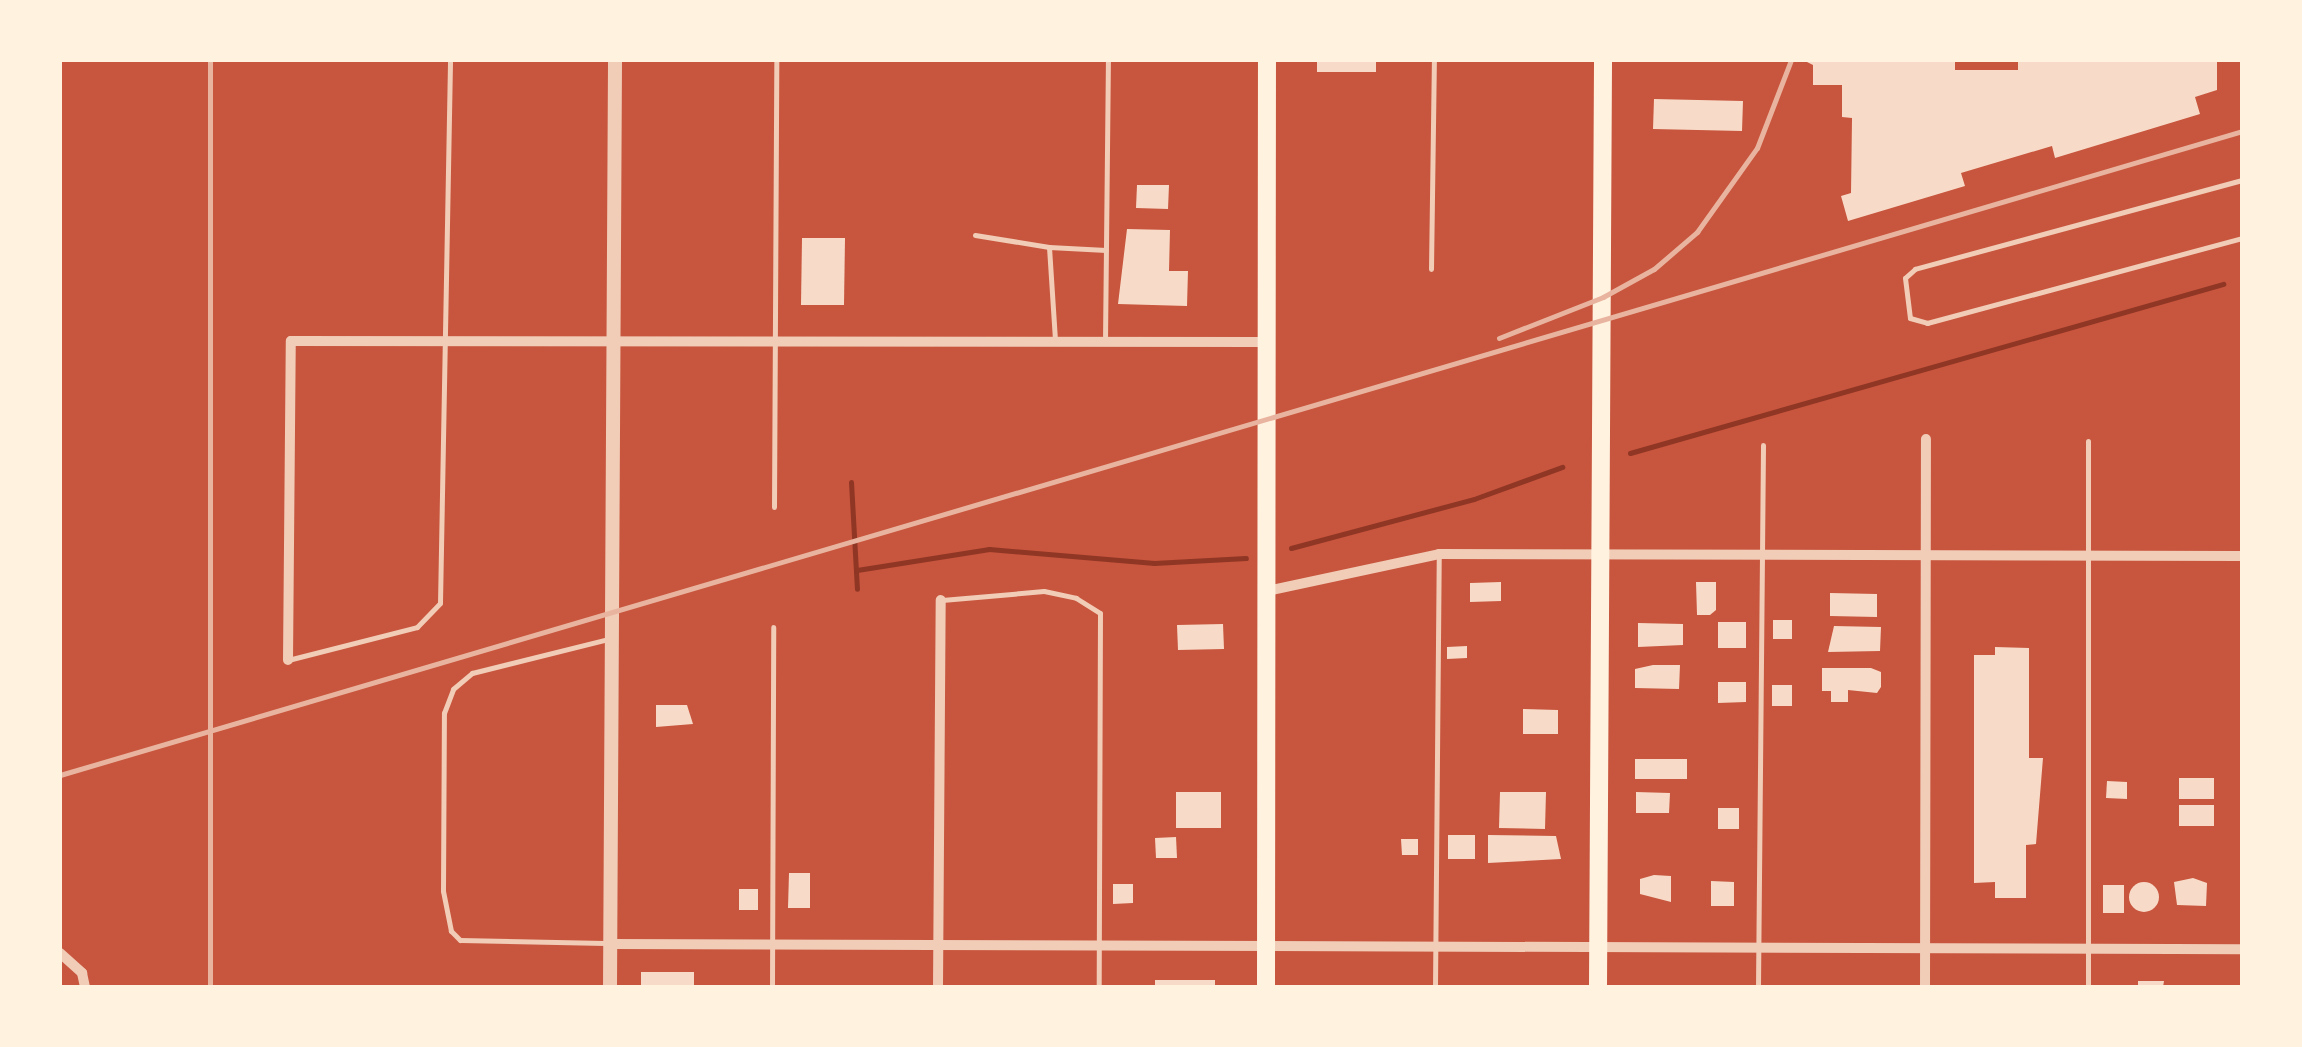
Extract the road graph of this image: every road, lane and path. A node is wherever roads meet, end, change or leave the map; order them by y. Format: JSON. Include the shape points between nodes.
{"nodes":[{"id":1,"x":450,"y":60,"type":"edge"},
{"id":2,"x":614,"y":60,"type":"edge"},
{"id":3,"x":776,"y":60,"type":"edge"},
{"id":4,"x":1108,"y":60,"type":"edge"},
{"id":5,"x":1267,"y":60,"type":"edge"},
{"id":6,"x":1434,"y":60,"type":"edge"},
{"id":7,"x":1603,"y":60,"type":"edge"},
{"id":8,"x":2242,"y":180,"type":"edge"},
{"id":9,"x":975,"y":235,"type":"dead end"},
{"id":10,"x":2242,"y":238,"type":"edge"},
{"id":11,"x":1049,"y":247,"type":"junction"},
{"id":12,"x":1106,"y":250,"type":"junction"},
{"id":13,"x":1430,"y":268,"type":"dead end"},
{"id":14,"x":613,"y":339,"type":"junction"},
{"id":15,"x":448,"y":340,"type":"junction"},
{"id":16,"x":775,"y":340,"type":"junction"},
{"id":17,"x":1055,"y":341,"type":"junction"},
{"id":18,"x":1104,"y":341,"type":"junction"},
{"id":19,"x":1268,"y":342,"type":"junction"},
{"id":20,"x":1926,"y":439,"type":"dead end"},
{"id":21,"x":2088,"y":442,"type":"dead end"},
{"id":22,"x":1763,"y":445,"type":"dead end"},
{"id":23,"x":774,"y":507,"type":"dead end"},
{"id":24,"x":1439,"y":554,"type":"junction"},
{"id":25,"x":1602,"y":554,"type":"junction"},
{"id":26,"x":1762,"y":554,"type":"junction"},
{"id":27,"x":1926,"y":555,"type":"junction"},
{"id":28,"x":2088,"y":556,"type":"junction"},
{"id":29,"x":2242,"y":556,"type":"edge"},
{"id":30,"x":1267,"y":591,"type":"junction"},
{"id":31,"x":940,"y":600,"type":"joint"},
{"id":32,"x":773,"y":628,"type":"dead end"},
{"id":33,"x":611,"y":638,"type":"junction"},
{"id":34,"x":288,"y":660,"type":"joint"},
{"id":35,"x":610,"y":944,"type":"junction"},
{"id":36,"x":772,"y":944,"type":"junction"},
{"id":37,"x":938,"y":945,"type":"junction"},
{"id":38,"x":1099,"y":945,"type":"junction"},
{"id":39,"x":1266,"y":946,"type":"junction"},
{"id":40,"x":1436,"y":946,"type":"junction"},
{"id":41,"x":1598,"y":947,"type":"junction"},
{"id":42,"x":1758,"y":947,"type":"junction"},
{"id":43,"x":1925,"y":948,"type":"junction"},
{"id":44,"x":2088,"y":948,"type":"junction"},
{"id":45,"x":2242,"y":949,"type":"edge"},
{"id":46,"x":62,"y":953,"type":"edge"},
{"id":47,"x":86,"y":987,"type":"edge"},
{"id":48,"x":610,"y":987,"type":"edge"},
{"id":49,"x":772,"y":987,"type":"edge"},
{"id":50,"x":938,"y":987,"type":"edge"},
{"id":51,"x":1099,"y":987,"type":"edge"},
{"id":52,"x":1266,"y":987,"type":"edge"},
{"id":53,"x":1435,"y":987,"type":"edge"},
{"id":54,"x":1598,"y":987,"type":"edge"},
{"id":55,"x":1758,"y":987,"type":"edge"},
{"id":56,"x":1925,"y":987,"type":"edge"},
{"id":57,"x":2088,"y":987,"type":"edge"}],
"edges":[{"from":1,"to":15,"type":"lane"},
{"from":2,"to":14,"type":"street"},
{"from":3,"to":16,"type":"lane"},
{"from":4,"to":12,"type":"lane"},
{"from":5,"to":19,"type":"main road"},
{"from":6,"to":13,"type":"lane"},
{"from":7,"to":25,"type":"main road"},
{"from":8,"to":10,"type":"lane","via":[[1914,270],[1904,278],[1910,318],[1927,324]]},
{"from":9,"to":11,"type":"lane"},
{"from":11,"to":12,"type":"lane"},
{"from":11,"to":17,"type":"lane","via":[[1057,291]]},
{"from":12,"to":18,"type":"lane"},
{"from":14,"to":15,"type":"street"},
{"from":14,"to":16,"type":"street"},
{"from":14,"to":33,"type":"street"},
{"from":15,"to":34,"type":"lane","via":[[440,603],[418,626]]},
{"from":15,"to":34,"type":"street","via":[[291,341]]},
{"from":16,"to":17,"type":"street"},
{"from":16,"to":23,"type":"lane"},
{"from":17,"to":18,"type":"street"},
{"from":18,"to":19,"type":"street"},
{"from":19,"to":30,"type":"main road"},
{"from":20,"to":27,"type":"street"},
{"from":21,"to":28,"type":"lane"},
{"from":22,"to":26,"type":"lane"},
{"from":24,"to":25,"type":"street"},
{"from":24,"to":30,"type":"street"},
{"from":24,"to":40,"type":"lane"},
{"from":25,"to":26,"type":"street"},
{"from":25,"to":41,"type":"main road"},
{"from":26,"to":27,"type":"street"},
{"from":26,"to":42,"type":"lane"},
{"from":27,"to":28,"type":"street"},
{"from":27,"to":43,"type":"street"},
{"from":28,"to":29,"type":"street"},
{"from":28,"to":44,"type":"lane"},
{"from":30,"to":39,"type":"main road"},
{"from":31,"to":37,"type":"street"},
{"from":31,"to":38,"type":"lane","via":[[1044,591],[1076,598],[1100,613]]},
{"from":32,"to":36,"type":"lane"},
{"from":33,"to":35,"type":"street"},
{"from":33,"to":35,"type":"lane","via":[[472,673],[453,689],[444,713],[443,872],[446,910],[460,940]]},
{"from":35,"to":36,"type":"street"},
{"from":35,"to":48,"type":"street"},
{"from":36,"to":37,"type":"street"},
{"from":36,"to":49,"type":"lane"},
{"from":37,"to":38,"type":"street"},
{"from":37,"to":50,"type":"street"},
{"from":38,"to":39,"type":"street"},
{"from":38,"to":51,"type":"lane"},
{"from":39,"to":40,"type":"street"},
{"from":39,"to":52,"type":"main road"},
{"from":40,"to":41,"type":"street"},
{"from":40,"to":53,"type":"lane"},
{"from":41,"to":42,"type":"street"},
{"from":41,"to":54,"type":"main road"},
{"from":42,"to":43,"type":"street"},
{"from":42,"to":55,"type":"lane"},
{"from":43,"to":44,"type":"street"},
{"from":43,"to":56,"type":"street"},
{"from":44,"to":45,"type":"street"},
{"from":44,"to":57,"type":"lane"},
{"from":46,"to":47,"type":"street"}]}
